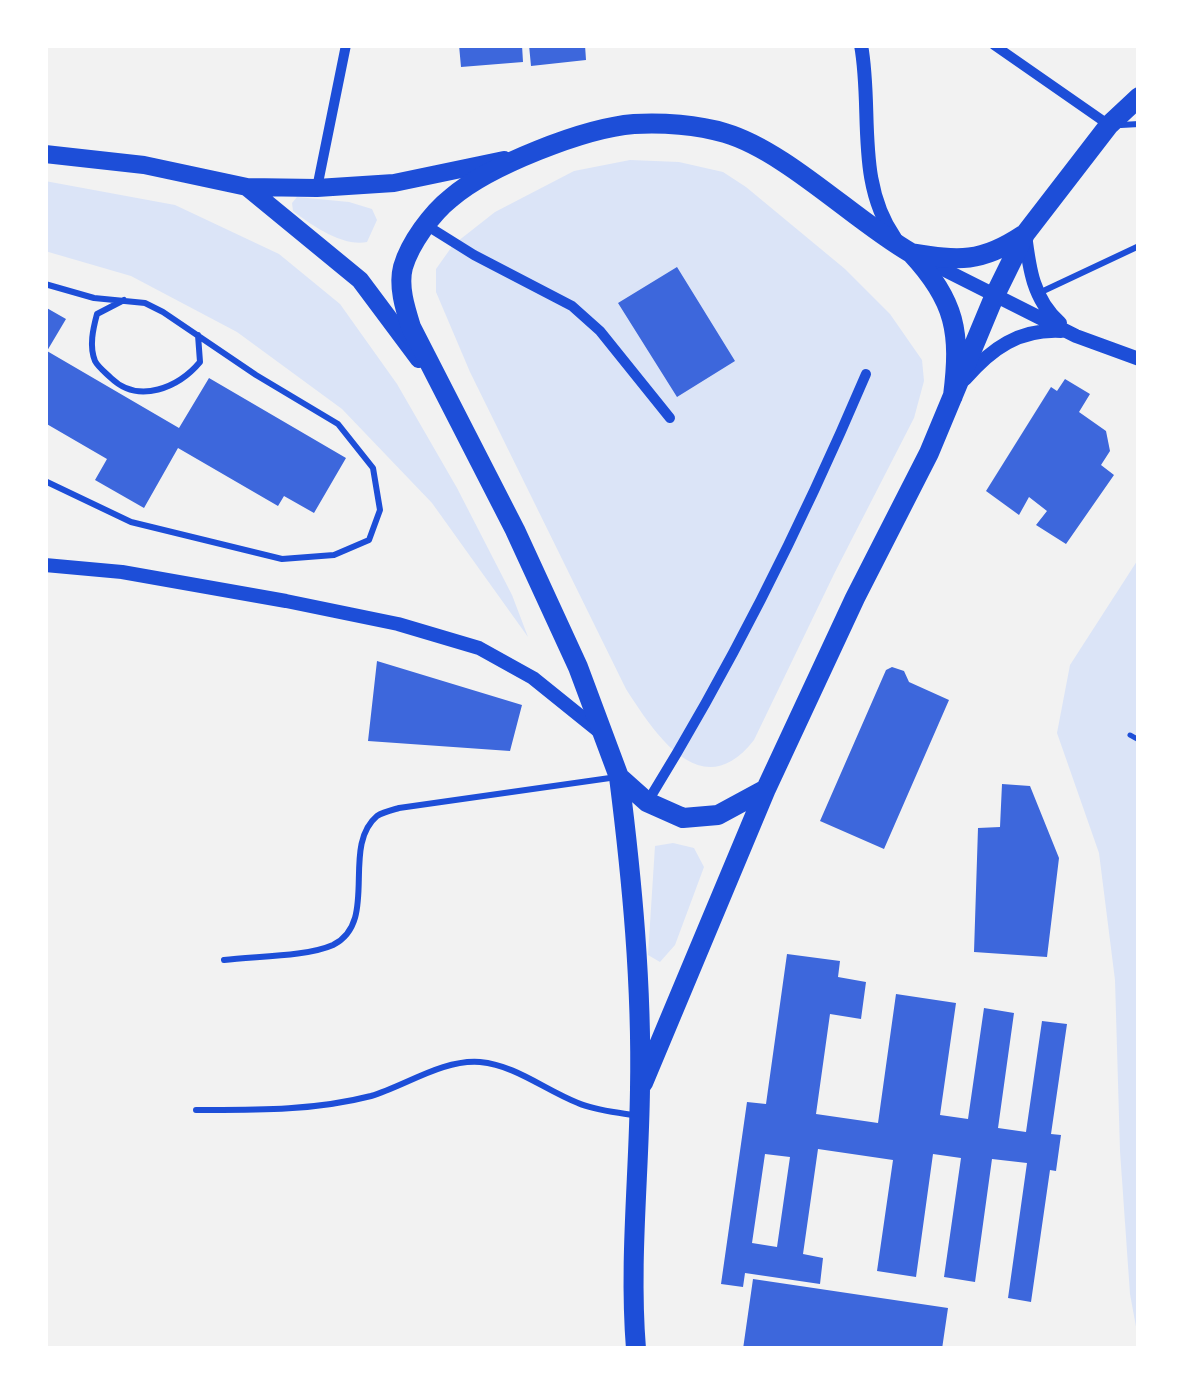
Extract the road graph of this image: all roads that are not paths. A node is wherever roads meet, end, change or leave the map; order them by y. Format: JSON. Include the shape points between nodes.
{"nodes":[{"id":1,"x":346,"y":45,"type":"edge"},
{"id":2,"x":861,"y":45,"type":"edge"},
{"id":3,"x":994,"y":45,"type":"edge"},
{"id":4,"x":1139,"y":96,"type":"edge"},
{"id":5,"x":1139,"y":124,"type":"edge"},
{"id":6,"x":1109,"y":125,"type":"junction"},
{"id":7,"x":536,"y":152,"type":"junction"},
{"id":8,"x":45,"y":154,"type":"edge"},
{"id":9,"x":247,"y":188,"type":"junction"},
{"id":10,"x":317,"y":188,"type":"junction"},
{"id":11,"x":426,"y":225,"type":"junction"},
{"id":12,"x":1024,"y":234,"type":"junction"},
{"id":13,"x":1139,"y":246,"type":"edge"},
{"id":14,"x":907,"y":251,"type":"junction"},
{"id":15,"x":45,"y":284,"type":"edge"},
{"id":16,"x":1038,"y":293,"type":"junction"},
{"id":17,"x":994,"y":297,"type":"junction"},
{"id":18,"x":125,"y":300,"type":"junction"},
{"id":19,"x":198,"y":335,"type":"junction"},
{"id":20,"x":1076,"y":336,"type":"junction"},
{"id":21,"x":1139,"y":359,"type":"edge"},
{"id":22,"x":866,"y":374,"type":"dead end"},
{"id":23,"x":442,"y":391,"type":"junction"},
{"id":24,"x":953,"y":396,"type":"junction"},
{"id":25,"x":670,"y":418,"type":"dead end"},
{"id":26,"x":45,"y":481,"type":"edge"},
{"id":27,"x":45,"y":565,"type":"edge"},
{"id":28,"x":605,"y":736,"type":"junction"},
{"id":29,"x":618,"y":776,"type":"junction"},
{"id":30,"x":766,"y":789,"type":"junction"},
{"id":31,"x":647,"y":802,"type":"junction"},
{"id":32,"x":224,"y":960,"type":"dead end"},
{"id":33,"x":640,"y":1090,"type":"junction"},
{"id":34,"x":196,"y":1110,"type":"dead end"},
{"id":35,"x":638,"y":1116,"type":"junction"},
{"id":36,"x":636,"y":1349,"type":"edge"}],
"edges":[{"from":1,"to":10,"type":"street"},
{"from":2,"to":14,"type":"street","via":[[872,181],[884,221]]},
{"from":3,"to":6,"type":"street"},
{"from":4,"to":6,"type":"highway"},
{"from":5,"to":6,"type":"lane"},
{"from":6,"to":12,"type":"highway"},
{"from":7,"to":10,"type":"main road","via":[[394,183]]},
{"from":7,"to":11,"type":"highway","via":[[472,182]]},
{"from":7,"to":14,"type":"highway","via":[[634,124],[726,133],[763,151]]},
{"from":8,"to":9,"type":"main road","via":[[144,165]]},
{"from":9,"to":10,"type":"main road"},
{"from":9,"to":23,"type":"main road","via":[[360,280]]},
{"from":11,"to":23,"type":"highway","via":[[403,267],[402,297]]},
{"from":11,"to":25,"type":"street","via":[[572,306]]},
{"from":12,"to":14,"type":"highway","via":[[966,260]]},
{"from":12,"to":16,"type":"street"},
{"from":12,"to":17,"type":"highway"},
{"from":13,"to":16,"type":"lane"},
{"from":14,"to":17,"type":"street"},
{"from":14,"to":24,"type":"highway","via":[[937,284],[956,332]]},
{"from":15,"to":18,"type":"lane"},
{"from":16,"to":20,"type":"street"},
{"from":17,"to":20,"type":"street"},
{"from":17,"to":24,"type":"highway"},
{"from":18,"to":19,"type":"lane","via":[[145,303]]},
{"from":18,"to":19,"type":"lane","via":[[97,314],[92,335],[96,363],[118,385],[144,392],[186,378],[200,362]]},
{"from":19,"to":26,"type":"lane","via":[[338,424],[373,468],[380,510],[369,540],[334,555],[282,559],[131,522]]},
{"from":20,"to":21,"type":"street"},
{"from":20,"to":24,"type":"street","via":[[1020,334],[990,353]]},
{"from":22,"to":31,"type":"street","via":[[745,634]]},
{"from":23,"to":28,"type":"highway","via":[[515,530]]},
{"from":24,"to":30,"type":"highway"},
{"from":27,"to":28,"type":"street","via":[[286,601],[479,648],[533,678]]},
{"from":28,"to":29,"type":"highway"},
{"from":29,"to":31,"type":"highway"},
{"from":29,"to":32,"type":"lane","via":[[379,814],[367,828],[347,934],[332,946]]},
{"from":29,"to":33,"type":"highway","via":[[631,890]]},
{"from":30,"to":31,"type":"highway","via":[[718,815],[682,818]]},
{"from":30,"to":33,"type":"highway"},
{"from":33,"to":35,"type":"highway"},
{"from":34,"to":35,"type":"lane","via":[[321,1106],[475,1061],[503,1066],[581,1105]]},
{"from":35,"to":36,"type":"highway"}]}
